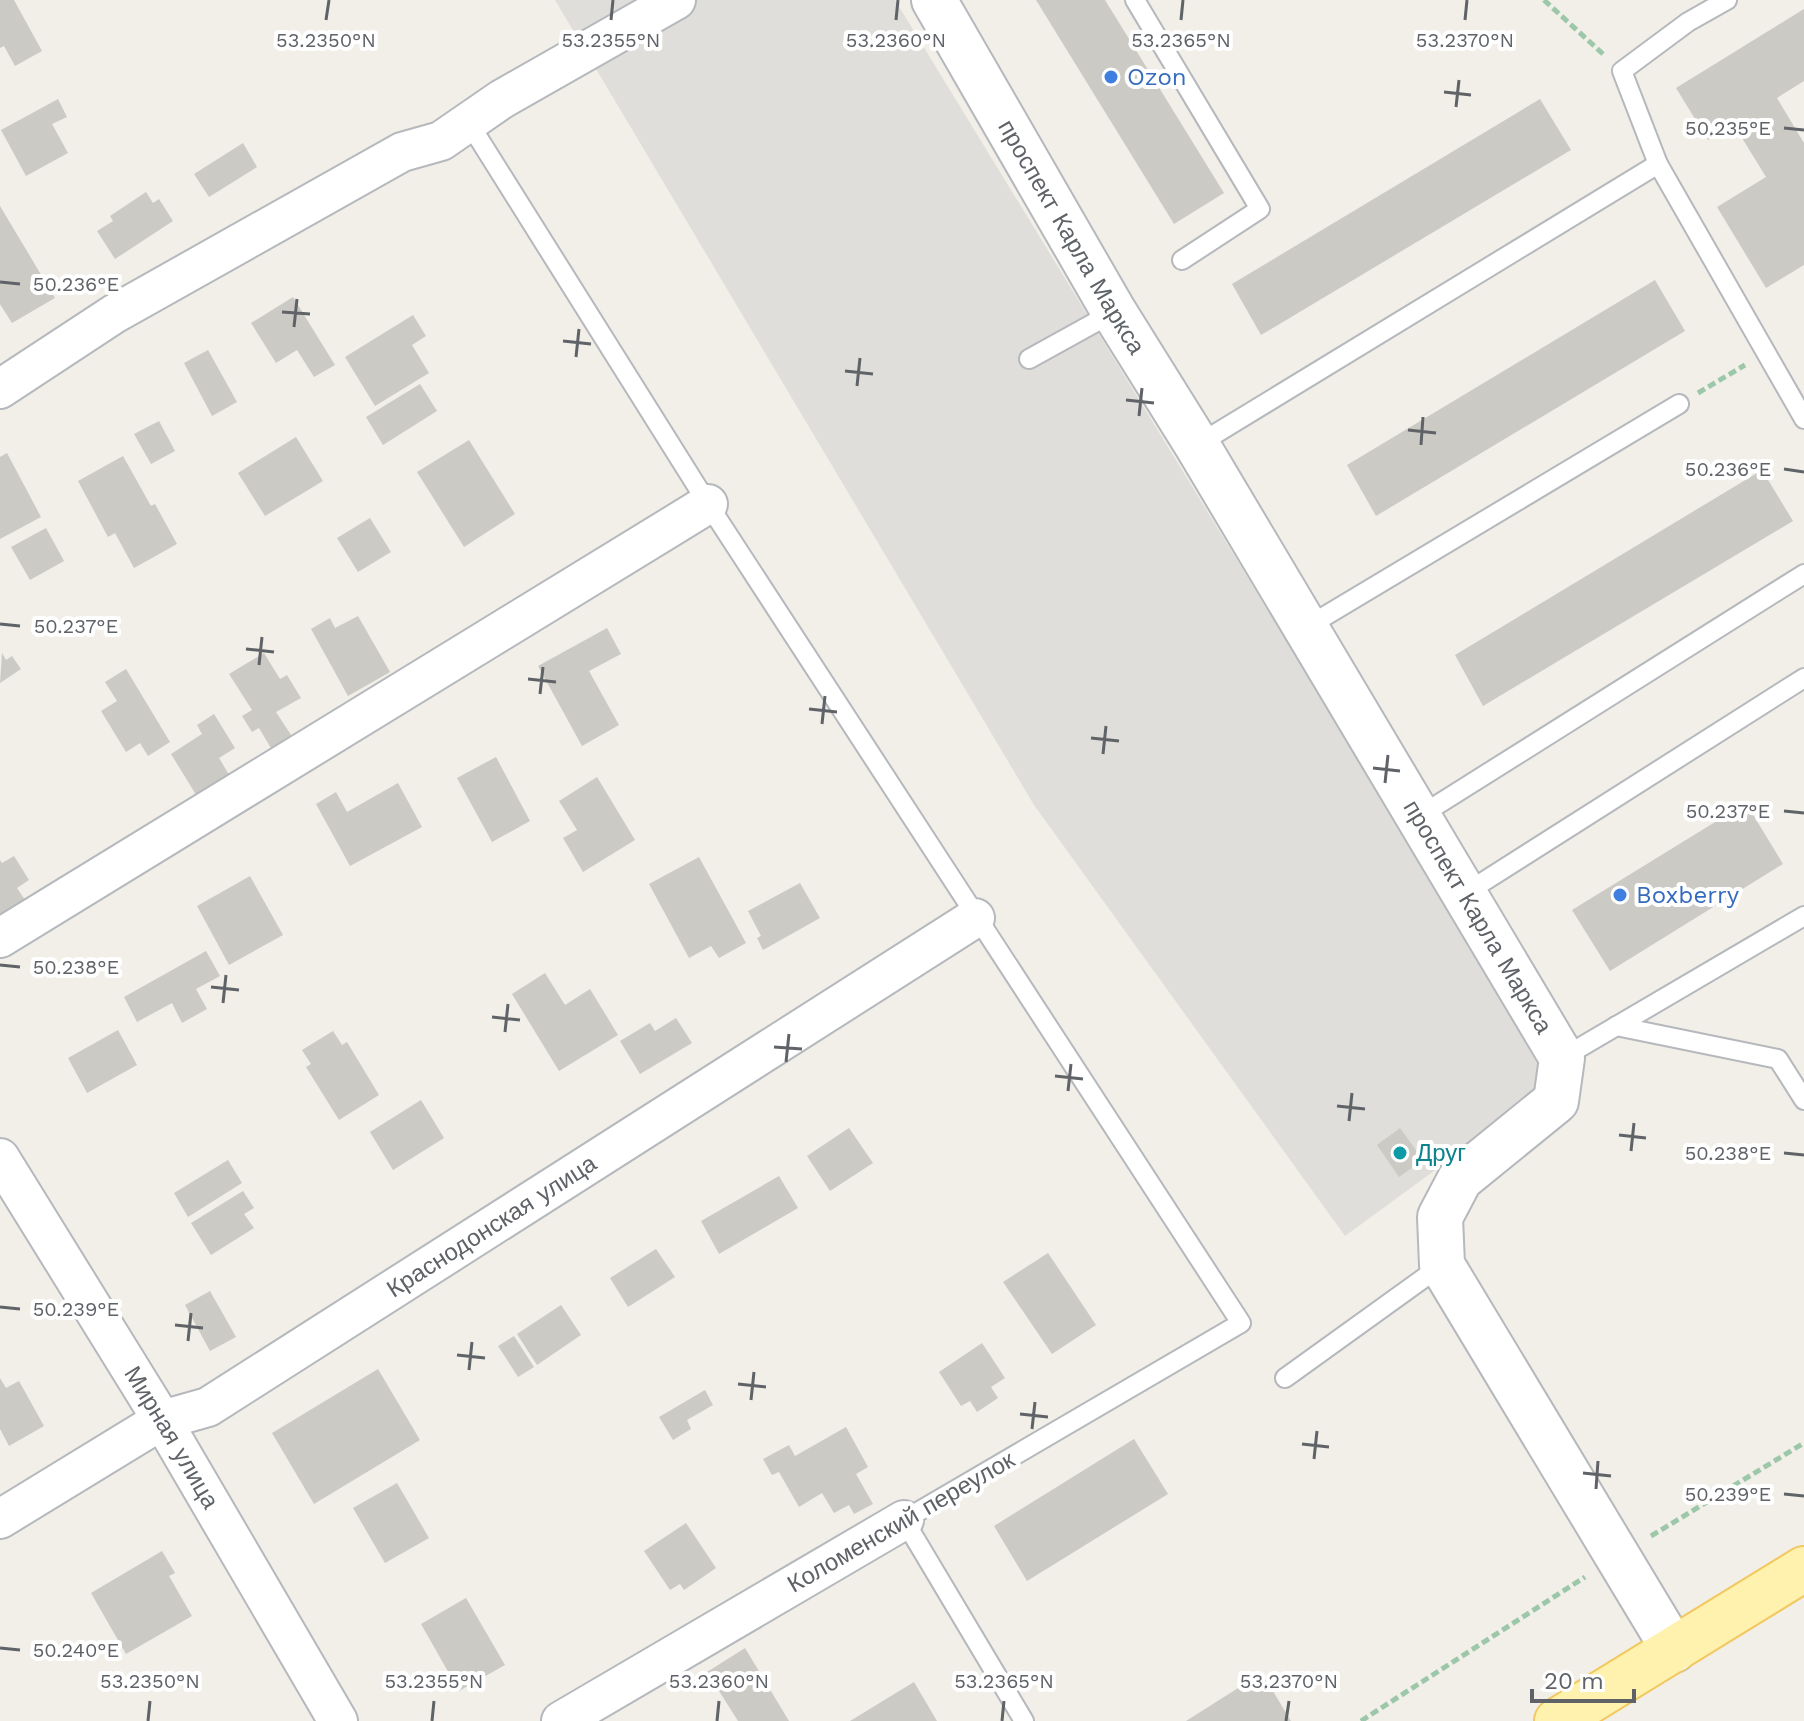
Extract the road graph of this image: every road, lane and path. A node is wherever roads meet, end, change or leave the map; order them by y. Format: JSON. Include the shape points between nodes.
{"nodes":[{"id":1,"x":676,"y":0,"type":"edge"},
{"id":2,"x":934,"y":0,"type":"edge"},
{"id":3,"x":1135,"y":0,"type":"edge"},
{"id":4,"x":1544,"y":0,"type":"edge"},
{"id":5,"x":1727,"y":0,"type":"edge"},
{"id":6,"x":1622,"y":71,"type":"junction"},
{"id":7,"x":469,"y":123,"type":"junction"},
{"id":8,"x":1658,"y":164,"type":"junction"},
{"id":9,"x":1182,"y":260,"type":"dead end"},
{"id":10,"x":1114,"y":312,"type":"junction"},
{"id":11,"x":1766,"y":352,"type":"junction"},
{"id":12,"x":1029,"y":359,"type":"dead end"},
{"id":13,"x":0,"y":389,"type":"edge"},
{"id":14,"x":1679,"y":404,"type":"joint"},
{"id":15,"x":1804,"y":419,"type":"edge"},
{"id":16,"x":1197,"y":445,"type":"junction"},
{"id":17,"x":708,"y":504,"type":"junction"},
{"id":18,"x":1804,"y":574,"type":"edge"},
{"id":19,"x":1305,"y":628,"type":"junction"},
{"id":20,"x":1804,"y":678,"type":"edge"},
{"id":21,"x":1418,"y":817,"type":"junction"},
{"id":22,"x":1464,"y":894,"type":"junction"},
{"id":23,"x":1804,"y":916,"type":"edge"},
{"id":24,"x":975,"y":918,"type":"junction"},
{"id":25,"x":0,"y":938,"type":"edge"},
{"id":26,"x":1616,"y":1026,"type":"junction"},
{"id":27,"x":1562,"y":1058,"type":"junction"},
{"id":28,"x":1804,"y":1100,"type":"edge"},
{"id":29,"x":0,"y":1158,"type":"edge"},
{"id":30,"x":1442,"y":1265,"type":"junction"},
{"id":31,"x":1285,"y":1378,"type":"dead end"},
{"id":32,"x":162,"y":1420,"type":"junction"},
{"id":33,"x":1804,"y":1443,"type":"edge"},
{"id":34,"x":0,"y":1519,"type":"edge"},
{"id":35,"x":904,"y":1520,"type":"junction"},
{"id":36,"x":1616,"y":1558,"type":"junction"},
{"id":37,"x":1804,"y":1569,"type":"edge"},
{"id":38,"x":1674,"y":1650,"type":"junction"},
{"id":39,"x":338,"y":1721,"type":"edge"},
{"id":40,"x":561,"y":1721,"type":"edge"},
{"id":41,"x":1024,"y":1721,"type":"edge"},
{"id":42,"x":1361,"y":1721,"type":"edge"},
{"id":43,"x":1557,"y":1721,"type":"edge"}],
"edges":[{"from":1,"to":7,"type":"street","via":[[565,61]]},
{"from":2,"to":10,"type":"street","name":"проспект Карла Маркса"},
{"from":3,"to":9,"type":"lane","via":[[1260,209]]},
{"from":4,"to":6,"type":"path"},
{"from":5,"to":6,"type":"lane"},
{"from":6,"to":8,"type":"lane"},
{"from":7,"to":13,"type":"street","via":[[441,141],[402,152],[114,314]]},
{"from":7,"to":17,"type":"lane"},
{"from":8,"to":11,"type":"lane"},
{"from":8,"to":16,"type":"lane"},
{"from":10,"to":12,"type":"lane"},
{"from":10,"to":16,"type":"street","name":"проспект Карла Маркса"},
{"from":11,"to":14,"type":"path"},
{"from":11,"to":15,"type":"lane"},
{"from":14,"to":19,"type":"lane"},
{"from":16,"to":19,"type":"street","name":"проспект Карла Маркса"},
{"from":17,"to":24,"type":"lane"},
{"from":17,"to":25,"type":"street"},
{"from":18,"to":21,"type":"lane"},
{"from":19,"to":21,"type":"street","name":"проспект Карла Маркса"},
{"from":20,"to":22,"type":"lane"},
{"from":21,"to":22,"type":"street","name":"проспект Карла Маркса"},
{"from":22,"to":27,"type":"street","name":"проспект Карла Маркса"},
{"from":23,"to":26,"type":"lane"},
{"from":24,"to":32,"type":"street","name":"Краснодонская улица","via":[[208,1407]]},
{"from":24,"to":35,"type":"lane","name":"Коломенский переулок","via":[[1241,1323]]},
{"from":26,"to":27,"type":"lane"},
{"from":26,"to":28,"type":"lane","via":[[1778,1059]]},
{"from":27,"to":30,"type":"street","name":"проспект Карла Маркса","via":[[1556,1101],[1460,1179],[1440,1217]]},
{"from":29,"to":32,"type":"street","name":"Мирная улица"},
{"from":30,"to":31,"type":"lane"},
{"from":30,"to":36,"type":"street","name":"проспект Карла Маркса"},
{"from":32,"to":34,"type":"street","name":"Краснодонская улица"},
{"from":32,"to":39,"type":"street","name":"Мирная улица"},
{"from":33,"to":36,"type":"path"},
{"from":35,"to":40,"type":"street","name":"Коломенский переулок"},
{"from":35,"to":41,"type":"lane"},
{"from":36,"to":38,"type":"street","name":"проспект Карла Маркса"},
{"from":36,"to":42,"type":"path"},
{"from":37,"to":38,"type":"main road"},
{"from":38,"to":43,"type":"main road"}]}
